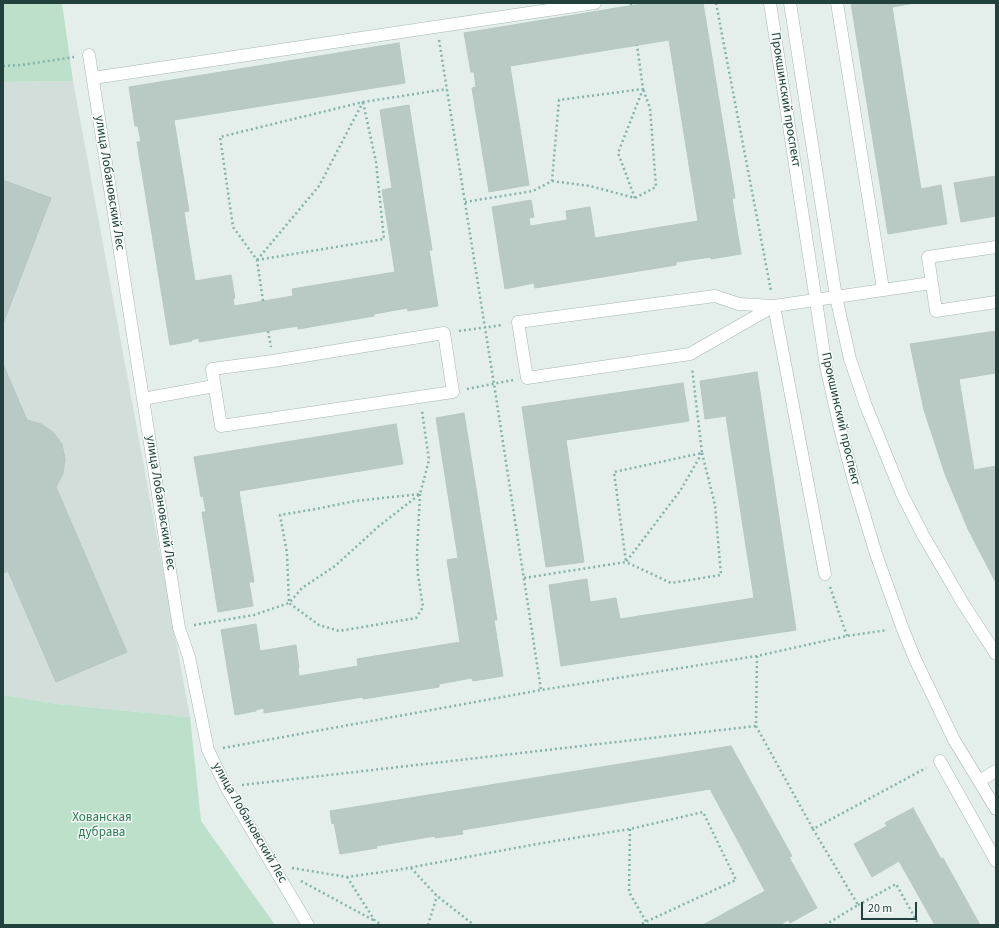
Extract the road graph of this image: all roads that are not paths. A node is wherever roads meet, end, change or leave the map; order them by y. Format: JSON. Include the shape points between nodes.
{"nodes":[{"id":1,"x":595,"y":3,"type":"edge"},
{"id":2,"x":770,"y":3,"type":"edge"},
{"id":3,"x":790,"y":3,"type":"edge"},
{"id":4,"x":837,"y":3,"type":"edge"},
{"id":5,"x":89,"y":55,"type":"road end"},
{"id":6,"x":93,"y":78,"type":"junction"},
{"id":7,"x":996,"y":247,"type":"edge"},
{"id":8,"x":931,"y":283,"type":"junction"},
{"id":9,"x":883,"y":289,"type":"junction"},
{"id":10,"x":836,"y":297,"type":"junction"},
{"id":11,"x":816,"y":300,"type":"junction"},
{"id":12,"x":996,"y":302,"type":"edge"},
{"id":13,"x":774,"y":306,"type":"junction"},
{"id":14,"x":214,"y":386,"type":"junction"},
{"id":15,"x":143,"y":400,"type":"junction"},
{"id":16,"x":825,"y":574,"type":"road end"},
{"id":17,"x":996,"y":654,"type":"edge"},
{"id":18,"x":940,"y":761,"type":"road end"},
{"id":19,"x":996,"y":771,"type":"edge"},
{"id":20,"x":980,"y":781,"type":"junction"},
{"id":21,"x":996,"y":810,"type":"edge"},
{"id":22,"x":996,"y":861,"type":"edge"},
{"id":23,"x":308,"y":925,"type":"edge"}],
"edges":[{"from":1,"to":6,"type":"street"},
{"from":2,"to":11,"type":"street","name":"Прокшинский проспект"},
{"from":3,"to":10,"type":"street","name":"Прокшинский проспект"},
{"from":4,"to":9,"type":"street"},
{"from":5,"to":6,"type":"street","name":"улица Лобановский Лес"},
{"from":6,"to":15,"type":"street","name":"улица Лобановский Лес"},
{"from":7,"to":8,"type":"street","via":[[928,257]]},
{"from":8,"to":9,"type":"street"},
{"from":8,"to":12,"type":"street","via":[[936,311]]},
{"from":9,"to":10,"type":"street"},
{"from":10,"to":11,"type":"street"},
{"from":10,"to":17,"type":"street","name":"Прокшинский проспект","via":[[850,359],[902,494],[953,587]]},
{"from":11,"to":13,"type":"street"},
{"from":11,"to":20,"type":"street","name":"Прокшинский проспект","via":[[838,424],[867,526],[915,659],[947,726]]},
{"from":13,"to":13,"type":"street","via":[[739,304],[715,296],[518,322],[527,378],[690,354]]},
{"from":13,"to":16,"type":"street"},
{"from":14,"to":14,"type":"street","via":[[220,426],[453,392],[444,333],[212,369]]},
{"from":14,"to":15,"type":"street"},
{"from":15,"to":23,"type":"street","name":"улица Лобановский Лес","via":[[179,628],[189,657],[208,750],[226,787]]},
{"from":18,"to":22,"type":"street"},
{"from":19,"to":20,"type":"street"},
{"from":20,"to":21,"type":"street","name":"Прокшинский проспект"}]}
